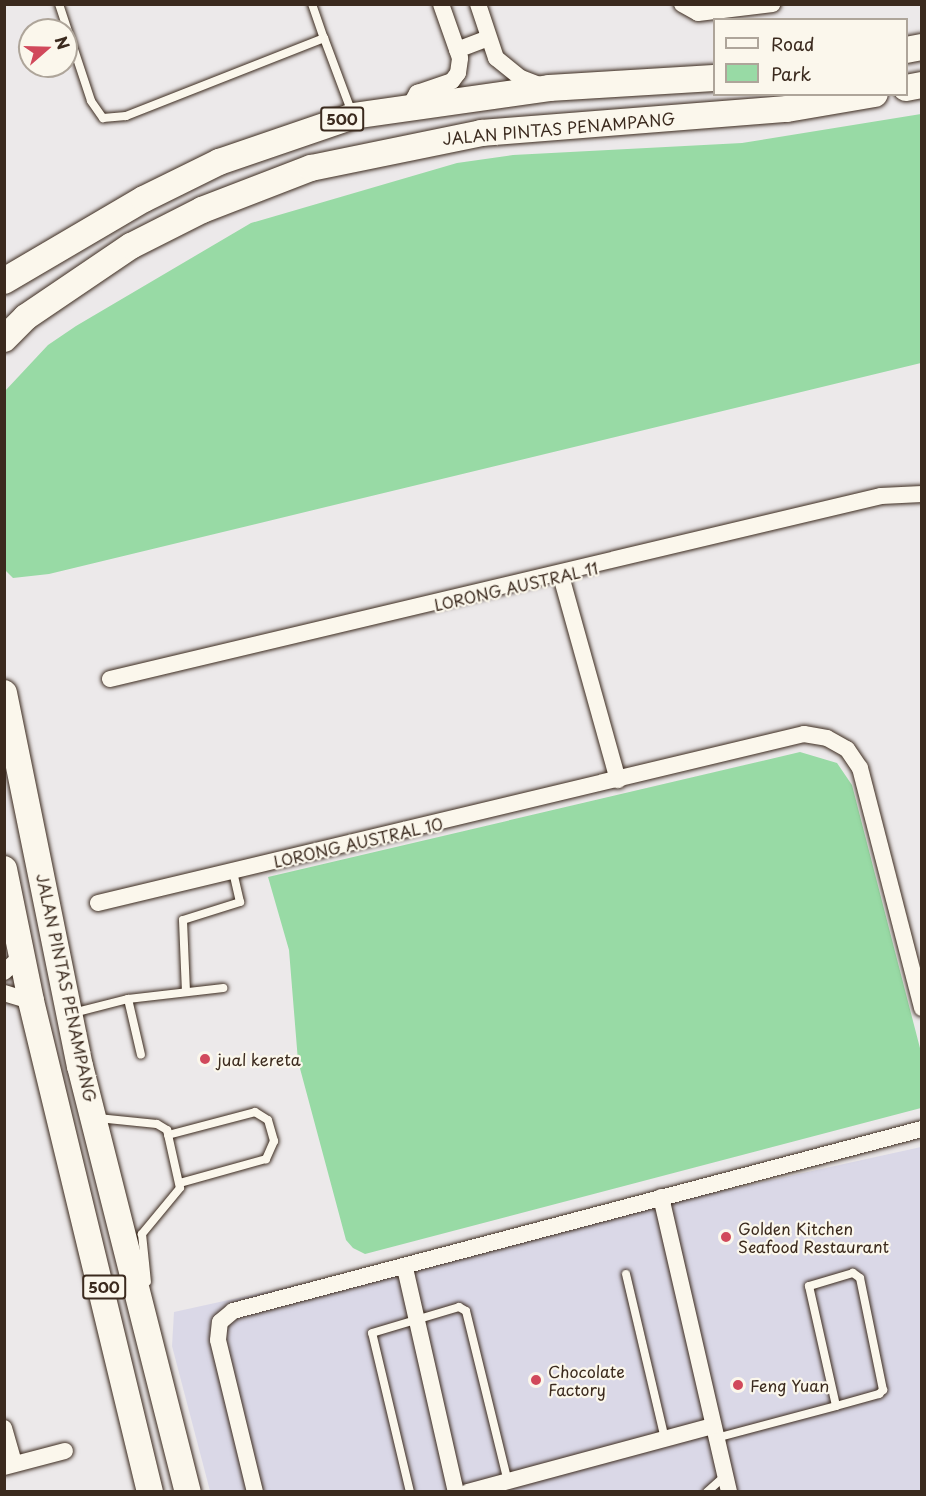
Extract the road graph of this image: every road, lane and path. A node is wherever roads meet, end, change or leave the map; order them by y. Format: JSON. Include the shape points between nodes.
{"nodes":[{"id":1,"x":59,"y":4,"type":"edge"},
{"id":2,"x":312,"y":4,"type":"edge"},
{"id":3,"x":441,"y":4,"type":"edge"},
{"id":4,"x":478,"y":4,"type":"edge"},
{"id":5,"x":682,"y":4,"type":"edge"},
{"id":6,"x":772,"y":4,"type":"edge"},
{"id":7,"x":324,"y":38,"type":"junction"},
{"id":8,"x":488,"y":38,"type":"junction"},
{"id":9,"x":457,"y":50,"type":"junction"},
{"id":10,"x":713,"y":78,"type":"edge"},
{"id":11,"x":549,"y":88,"type":"junction"},
{"id":12,"x":863,"y":96,"type":"edge"},
{"id":13,"x":411,"y":104,"type":"junction"},
{"id":14,"x":353,"y":116,"type":"junction"},
{"id":15,"x":4,"y":281,"type":"edge"},
{"id":16,"x":4,"y":339,"type":"edge"},
{"id":17,"x":921,"y":494,"type":"edge"},
{"id":18,"x":561,"y":576,"type":"junction"},
{"id":19,"x":110,"y":679,"type":"dead end"},
{"id":20,"x":4,"y":693,"type":"edge"},
{"id":21,"x":618,"y":780,"type":"junction"},
{"id":22,"x":4,"y":869,"type":"edge"},
{"id":23,"x":233,"y":872,"type":"junction"},
{"id":24,"x":98,"y":903,"type":"dead end"},
{"id":25,"x":13,"y":964,"type":"edge"},
{"id":26,"x":223,"y":988,"type":"dead end"},
{"id":27,"x":186,"y":992,"type":"junction"},
{"id":28,"x":4,"y":993,"type":"edge"},
{"id":29,"x":129,"y":999,"type":"junction"},
{"id":30,"x":31,"y":1001,"type":"junction"},
{"id":31,"x":921,"y":1008,"type":"edge"},
{"id":32,"x":73,"y":1013,"type":"junction"},
{"id":33,"x":141,"y":1055,"type":"dead end"},
{"id":34,"x":80,"y":1066,"type":"junction"},
{"id":35,"x":55,"y":1084,"type":"junction"},
{"id":36,"x":95,"y":1118,"type":"junction"},
{"id":37,"x":921,"y":1129,"type":"edge"},
{"id":38,"x":168,"y":1135,"type":"junction"},
{"id":39,"x":180,"y":1183,"type":"junction"},
{"id":40,"x":661,"y":1197,"type":"junction"},
{"id":41,"x":405,"y":1268,"type":"junction"},
{"id":42,"x":626,"y":1274,"type":"dead end"},
{"id":43,"x":143,"y":1314,"type":"junction"},
{"id":44,"x":416,"y":1318,"type":"junction"},
{"id":45,"x":836,"y":1407,"type":"junction"},
{"id":46,"x":4,"y":1428,"type":"edge"},
{"id":47,"x":714,"y":1432,"type":"junction"},
{"id":48,"x":665,"y":1439,"type":"junction"},
{"id":49,"x":64,"y":1451,"type":"dead end"},
{"id":50,"x":9,"y":1465,"type":"edge"},
{"id":51,"x":508,"y":1482,"type":"junction"},
{"id":52,"x":727,"y":1484,"type":"edge"},
{"id":53,"x":150,"y":1491,"type":"edge"},
{"id":54,"x":188,"y":1491,"type":"edge"},
{"id":55,"x":255,"y":1491,"type":"edge"},
{"id":56,"x":410,"y":1491,"type":"edge"},
{"id":57,"x":456,"y":1491,"type":"edge"},
{"id":58,"x":468,"y":1491,"type":"edge"},
{"id":59,"x":707,"y":1491,"type":"edge"}],
"edges":[{"from":1,"to":7,"type":"lane","via":[[91,101],[103,118],[126,116]]},
{"from":2,"to":7,"type":"lane"},
{"from":3,"to":9,"type":"street"},
{"from":4,"to":8,"type":"street"},
{"from":5,"to":6,"type":"street","via":[[698,13]]},
{"from":7,"to":14,"type":"lane"},
{"from":8,"to":9,"type":"street"},
{"from":8,"to":11,"type":"street","via":[[506,69]]},
{"from":9,"to":13,"type":"street","via":[[458,73],[452,81],[417,93]]},
{"from":10,"to":11,"type":"main road","number":"500"},
{"from":11,"to":13,"type":"main road","number":"500"},
{"from":12,"to":16,"type":"main road","name":"JALAN PINTAS PENAMPANG","number":"500","via":[[787,109],[481,133],[311,168],[202,210],[131,246],[26,317]]},
{"from":13,"to":14,"type":"main road","number":"500"},
{"from":14,"to":15,"type":"main road","number":"500","via":[[219,162],[144,199]]},
{"from":17,"to":18,"type":"street","name":"LORONG AUSTRAL 11","via":[[881,496]]},
{"from":18,"to":19,"type":"street","name":"LORONG AUSTRAL 11"},
{"from":18,"to":21,"type":"street"},
{"from":20,"to":32,"type":"main road","name":"JALAN PINTAS PENAMPANG","number":"500"},
{"from":21,"to":23,"type":"street","name":"LORONG AUSTRAL 10"},
{"from":21,"to":31,"type":"street","name":"LORONG AUSTRAL 10","via":[[804,734],[827,738],[847,749],[860,768]]},
{"from":22,"to":25,"type":"main road","name":"JALAN PINTAS PENAMPANG","number":"500"},
{"from":23,"to":24,"type":"street","name":"LORONG AUSTRAL 10"},
{"from":23,"to":27,"type":"lane","via":[[240,902],[183,920]]},
{"from":25,"to":30,"type":"main road","name":"JALAN PINTAS PENAMPANG","number":"500"},
{"from":26,"to":27,"type":"lane"},
{"from":27,"to":29,"type":"lane"},
{"from":28,"to":30,"type":"street"},
{"from":29,"to":32,"type":"lane"},
{"from":29,"to":33,"type":"lane"},
{"from":30,"to":35,"type":"main road","name":"JALAN PINTAS PENAMPANG","number":"500"},
{"from":32,"to":34,"type":"main road","name":"JALAN PINTAS PENAMPANG","number":"500"},
{"from":34,"to":35,"type":"main road","via":[[68,1080]]},
{"from":34,"to":36,"type":"main road","name":"JALAN PINTAS PENAMPANG","number":"500"},
{"from":35,"to":53,"type":"main road","name":"JALAN PINTAS PENAMPANG","number":"500"},
{"from":36,"to":38,"type":"lane","via":[[157,1124]]},
{"from":36,"to":43,"type":"main road","name":"JALAN PINTAS PENAMPANG","number":"500"},
{"from":37,"to":40,"type":"street"},
{"from":38,"to":39,"type":"lane"},
{"from":38,"to":39,"type":"lane","via":[[255,1112],[268,1120],[274,1141],[266,1159]]},
{"from":39,"to":43,"type":"lane","via":[[142,1234],[148,1293]]},
{"from":40,"to":41,"type":"street","via":[[454,1248]]},
{"from":40,"to":47,"type":"street"},
{"from":41,"to":44,"type":"street"},
{"from":41,"to":55,"type":"street","via":[[243,1308],[225,1316],[218,1330]]},
{"from":42,"to":48,"type":"lane"},
{"from":43,"to":54,"type":"main road","name":"JALAN PINTAS PENAMPANG","number":"500"},
{"from":44,"to":51,"type":"lane","via":[[459,1307],[466,1311]]},
{"from":44,"to":56,"type":"lane","via":[[372,1333]]},
{"from":44,"to":57,"type":"street"},
{"from":45,"to":45,"type":"lane","via":[[809,1286],[853,1273],[860,1278],[884,1384],[879,1394]]},
{"from":45,"to":47,"type":"lane"},
{"from":46,"to":50,"type":"street"},
{"from":47,"to":48,"type":"street"},
{"from":47,"to":52,"type":"street"},
{"from":48,"to":51,"type":"street"},
{"from":49,"to":50,"type":"street"},
{"from":51,"to":58,"type":"street"},
{"from":52,"to":59,"type":"lane"}]}
